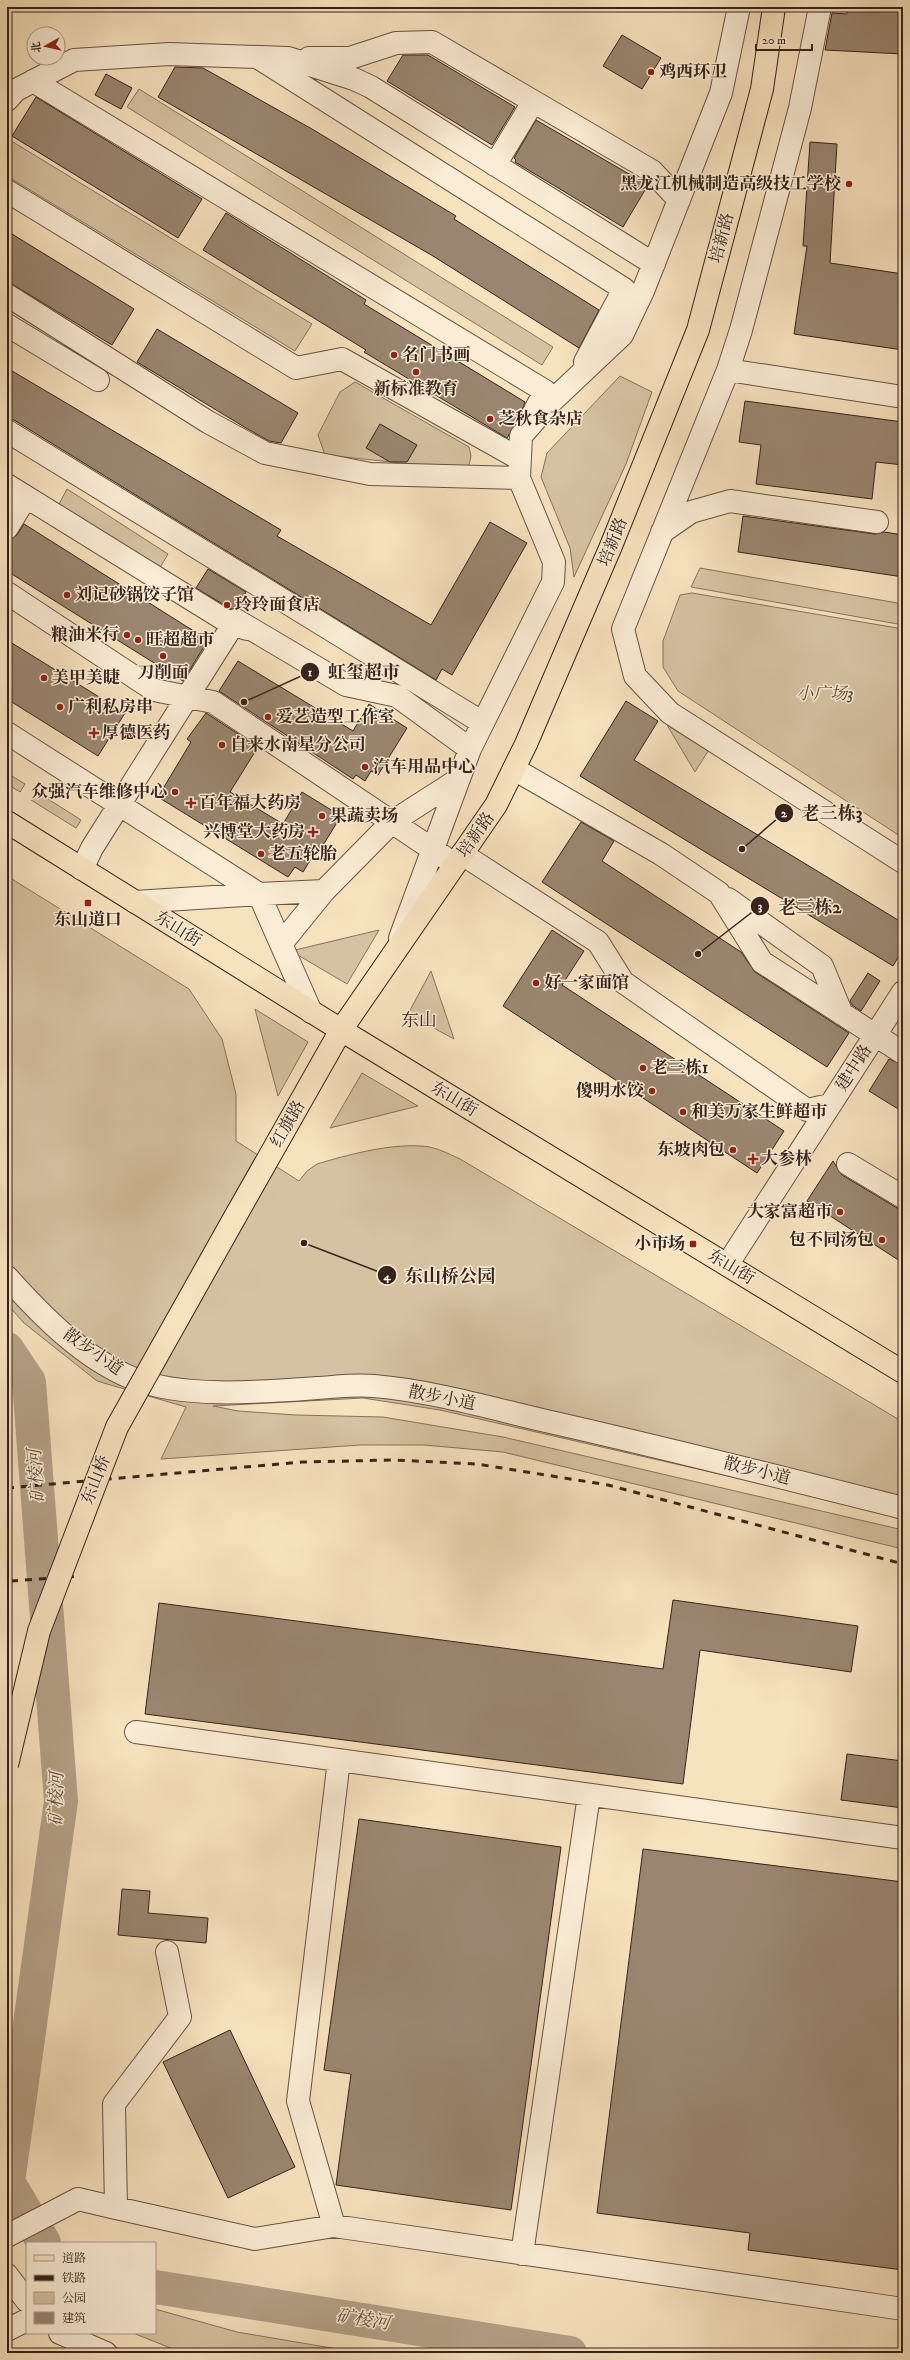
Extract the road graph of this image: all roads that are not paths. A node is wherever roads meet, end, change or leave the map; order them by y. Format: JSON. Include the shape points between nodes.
{"nodes":[{"id":1,"x":739,"y":7,"type":"edge"},
{"id":2,"x":774,"y":7,"type":"edge"},
{"id":3,"x":820,"y":7,"type":"edge"},
{"id":4,"x":257,"y":57,"type":"junction"},
{"id":5,"x":288,"y":58,"type":"junction"},
{"id":6,"x":33,"y":81,"type":"junction"},
{"id":7,"x":7,"y":100,"type":"edge"},
{"id":8,"x":533,"y":102,"type":"junction"},
{"id":9,"x":495,"y":165,"type":"junction"},
{"id":10,"x":7,"y":190,"type":"edge"},
{"id":11,"x":679,"y":200,"type":"junction"},
{"id":12,"x":654,"y":264,"type":"junction"},
{"id":13,"x":7,"y":295,"type":"edge"},
{"id":14,"x":7,"y":325,"type":"edge"},
{"id":15,"x":728,"y":370,"type":"junction"},
{"id":16,"x":578,"y":376,"type":"junction"},
{"id":17,"x":98,"y":380,"type":"dead end"},
{"id":18,"x":903,"y":397,"type":"edge"},
{"id":19,"x":7,"y":431,"type":"edge"},
{"id":20,"x":521,"y":436,"type":"junction"},
{"id":21,"x":519,"y":468,"type":"junction"},
{"id":22,"x":7,"y":485,"type":"edge"},
{"id":23,"x":26,"y":497,"type":"junction"},
{"id":24,"x":877,"y":522,"type":"dead end"},
{"id":25,"x":7,"y":528,"type":"edge"},
{"id":26,"x":662,"y":532,"type":"junction"},
{"id":27,"x":7,"y":593,"type":"edge"},
{"id":28,"x":233,"y":625,"type":"junction"},
{"id":29,"x":154,"y":690,"type":"junction"},
{"id":30,"x":186,"y":697,"type":"junction"},
{"id":31,"x":483,"y":723,"type":"junction"},
{"id":32,"x":165,"y":731,"type":"junction"},
{"id":33,"x":7,"y":733,"type":"edge"},
{"id":34,"x":470,"y":749,"type":"junction"},
{"id":35,"x":514,"y":769,"type":"junction"},
{"id":36,"x":459,"y":779,"type":"junction"},
{"id":37,"x":120,"y":805,"type":"junction"},
{"id":38,"x":7,"y":822,"type":"edge"},
{"id":39,"x":392,"y":822,"type":"junction"},
{"id":40,"x":433,"y":850,"type":"junction"},
{"id":41,"x":459,"y":860,"type":"junction"},
{"id":42,"x":903,"y":862,"type":"edge"},
{"id":43,"x":82,"y":869,"type":"junction"},
{"id":44,"x":324,"y":891,"type":"junction"},
{"id":45,"x":719,"y":893,"type":"junction"},
{"id":46,"x":259,"y":894,"type":"junction"},
{"id":47,"x":135,"y":902,"type":"junction"},
{"id":48,"x":281,"y":944,"type":"junction"},
{"id":49,"x":395,"y":952,"type":"junction"},
{"id":50,"x":903,"y":992,"type":"edge"},
{"id":51,"x":311,"y":1012,"type":"junction"},
{"id":52,"x":842,"y":1014,"type":"junction"},
{"id":53,"x":341,"y":1030,"type":"junction"},
{"id":54,"x":874,"y":1036,"type":"junction"},
{"id":55,"x":903,"y":1053,"type":"edge"},
{"id":56,"x":830,"y":1105,"type":"junction"},
{"id":57,"x":848,"y":1164,"type":"dead end"},
{"id":58,"x":903,"y":1197,"type":"edge"},
{"id":59,"x":235,"y":1217,"type":"joint"},
{"id":60,"x":727,"y":1265,"type":"junction"},
{"id":61,"x":7,"y":1277,"type":"edge"},
{"id":62,"x":903,"y":1372,"type":"edge"},
{"id":63,"x":903,"y":1508,"type":"edge"},
{"id":64,"x":136,"y":1732,"type":"dead end"},
{"id":65,"x":339,"y":1760,"type":"junction"},
{"id":66,"x":7,"y":1764,"type":"edge"},
{"id":67,"x":589,"y":1795,"type":"junction"},
{"id":68,"x":903,"y":1838,"type":"edge"},
{"id":69,"x":167,"y":1952,"type":"dead end"},
{"id":70,"x":116,"y":2208,"type":"junction"},
{"id":71,"x":334,"y":2226,"type":"junction"},
{"id":72,"x":7,"y":2236,"type":"edge"},
{"id":73,"x":522,"y":2254,"type":"junction"},
{"id":74,"x":7,"y":2275,"type":"edge"},
{"id":75,"x":26,"y":2300,"type":"edge"},
{"id":76,"x":903,"y":2309,"type":"edge"},
{"id":77,"x":7,"y":2310,"type":"edge"},
{"id":78,"x":26,"y":2319,"type":"edge"},
{"id":79,"x":26,"y":2320,"type":"edge"},
{"id":80,"x":7,"y":2330,"type":"edge"},
{"id":81,"x":63,"y":2334,"type":"edge"},
{"id":82,"x":106,"y":2353,"type":"edge"}],
"edges":[{"from":1,"to":11,"type":"street","via":[[721,93]]},
{"from":2,"to":35,"type":"main road","name":"培新路","via":[[762,89],[698,330],[611,546]]},
{"from":3,"to":15,"type":"street","via":[[800,108]]},
{"from":4,"to":5,"type":"street"},
{"from":4,"to":6,"type":"street","via":[[169,54],[74,60]]},
{"from":4,"to":16,"type":"street","via":[[624,289]]},
{"from":5,"to":8,"type":"street","via":[[350,58],[396,43],[432,42]]},
{"from":5,"to":9,"type":"street","via":[[360,82]]},
{"from":6,"to":7,"type":"street","via":[[16,90]]},
{"from":6,"to":20,"type":"street","via":[[545,391]]},
{"from":8,"to":9,"type":"street"},
{"from":8,"to":11,"type":"street","via":[[652,171]]},
{"from":9,"to":12,"type":"street"},
{"from":10,"to":21,"type":"street","via":[[296,368],[342,359]]},
{"from":11,"to":12,"type":"street"},
{"from":12,"to":16,"type":"street","via":[[622,335]]},
{"from":13,"to":21,"type":"street","via":[[208,422],[265,453],[370,474]]},
{"from":14,"to":17,"type":"street"},
{"from":15,"to":18,"type":"street"},
{"from":15,"to":26,"type":"street"},
{"from":16,"to":20,"type":"street"},
{"from":19,"to":31,"type":"street"},
{"from":20,"to":21,"type":"street"},
{"from":21,"to":31,"type":"street","via":[[554,562],[553,582]]},
{"from":22,"to":23,"type":"street"},
{"from":23,"to":25,"type":"street"},
{"from":23,"to":28,"type":"street"},
{"from":24,"to":26,"type":"street","via":[[730,501],[691,512]]},
{"from":26,"to":42,"type":"street","via":[[623,628],[635,676],[670,713]]},
{"from":27,"to":29,"type":"street"},
{"from":28,"to":30,"type":"street"},
{"from":28,"to":34,"type":"street","via":[[254,630],[346,686],[397,696]]},
{"from":29,"to":30,"type":"street"},
{"from":29,"to":32,"type":"street"},
{"from":30,"to":32,"type":"street"},
{"from":30,"to":39,"type":"street","via":[[213,702]]},
{"from":31,"to":34,"type":"street"},
{"from":32,"to":37,"type":"street"},
{"from":33,"to":37,"type":"street"},
{"from":34,"to":36,"type":"street"},
{"from":35,"to":41,"type":"main road","name":"培新路","via":[[496,805]]},
{"from":35,"to":45,"type":"street","via":[[661,854]]},
{"from":36,"to":39,"type":"street"},
{"from":36,"to":40,"type":"street"},
{"from":37,"to":43,"type":"street","via":[[92,848]]},
{"from":37,"to":46,"type":"street"},
{"from":38,"to":43,"type":"main road","name":"东山街"},
{"from":39,"to":40,"type":"street"},
{"from":39,"to":44,"type":"street"},
{"from":40,"to":41,"type":"street"},
{"from":40,"to":49,"type":"street"},
{"from":41,"to":49,"type":"main road","name":"培新路"},
{"from":41,"to":56,"type":"street","via":[[598,942],[623,982],[807,1110]]},
{"from":43,"to":47,"type":"main road","name":"东山街"},
{"from":44,"to":46,"type":"street"},
{"from":44,"to":48,"type":"street"},
{"from":45,"to":52,"type":"street","via":[[762,962]]},
{"from":45,"to":52,"type":"street","via":[[822,966]]},
{"from":46,"to":47,"type":"street"},
{"from":46,"to":48,"type":"street"},
{"from":47,"to":51,"type":"main road","name":"东山街"},
{"from":48,"to":51,"type":"street"},
{"from":49,"to":53,"type":"main road","name":"培新路"},
{"from":50,"to":54,"type":"street","name":"建中路"},
{"from":51,"to":53,"type":"main road","name":"东山街"},
{"from":52,"to":54,"type":"street"},
{"from":53,"to":59,"type":"main road","name":"红旗路"},
{"from":53,"to":60,"type":"main road","name":"东山街"},
{"from":54,"to":55,"type":"street"},
{"from":54,"to":56,"type":"street","name":"建中路"},
{"from":56,"to":60,"type":"street","name":"建中路"},
{"from":57,"to":58,"type":"street"},
{"from":59,"to":66,"type":"main road","name":"东山桥","bridge":true,"via":[[116,1426],[39,1631]]},
{"from":60,"to":62,"type":"main road","name":"东山街"},
{"from":61,"to":63,"type":"street","name":"散步小道","via":[[53,1324],[84,1350],[104,1364],[134,1379],[205,1392],[269,1392],[373,1386],[429,1395],[679,1451]]},
{"from":64,"to":65,"type":"street"},
{"from":65,"to":67,"type":"street"},
{"from":65,"to":71,"type":"street","via":[[298,2101]]},
{"from":67,"to":68,"type":"street"},
{"from":67,"to":73,"type":"street"},
{"from":69,"to":70,"type":"street","via":[[180,2017],[114,2104]]},
{"from":70,"to":71,"type":"street","via":[[255,2240]]},
{"from":70,"to":72,"type":"street","via":[[78,2199]]},
{"from":71,"to":73,"type":"street"},
{"from":73,"to":76,"type":"street"},
{"from":74,"to":75,"type":"street"},
{"from":77,"to":78,"type":"street"},
{"from":79,"to":80,"type":"street"},
{"from":81,"to":82,"type":"street"}]}
